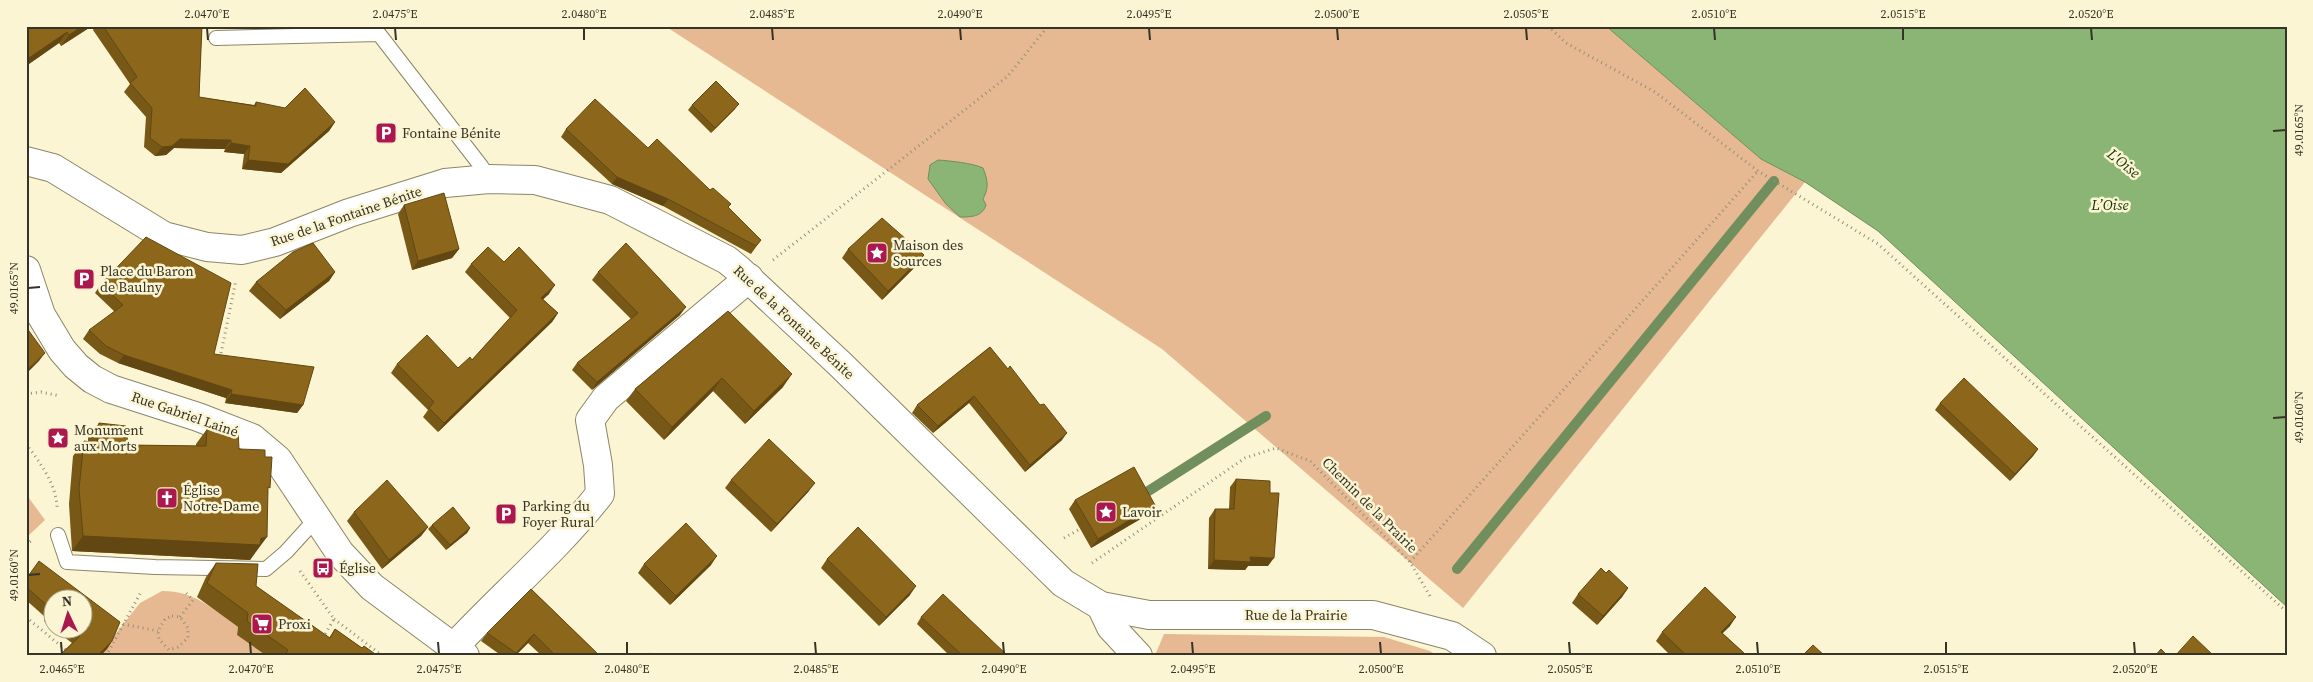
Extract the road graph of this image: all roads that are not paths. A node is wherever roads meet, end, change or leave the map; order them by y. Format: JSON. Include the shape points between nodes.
{"nodes":[{"id":1,"x":216,"y":38,"type":"dead end"},
{"id":2,"x":26,"y":160,"type":"edge"},
{"id":3,"x":489,"y":179,"type":"junction"},
{"id":4,"x":26,"y":270,"type":"edge"},
{"id":5,"x":749,"y":278,"type":"junction"},
{"id":6,"x":316,"y":519,"type":"junction"},
{"id":7,"x":58,"y":535,"type":"dead end"},
{"id":8,"x":1102,"y":606,"type":"junction"},
{"id":9,"x":459,"y":652,"type":"edge"},
{"id":10,"x":1138,"y":656,"type":"edge"},
{"id":11,"x":1482,"y":656,"type":"edge"}],
"edges":[{"from":1,"to":3,"type":"lane","via":[[379,34]]},
{"from":2,"to":3,"type":"street","name":"Rue de la Fontaine Bénite","via":[[53,168],[164,236],[207,247],[242,250],[275,242],[402,195],[445,183]]},
{"from":3,"to":5,"type":"street","name":"Rue de la Fontaine Bénite","via":[[535,180],[610,200],[727,260]]},
{"from":4,"to":6,"type":"street","name":"Rue Gabriel Lainé","via":[[41,315],[76,366],[111,390],[252,438],[278,460]]},
{"from":5,"to":8,"type":"street","name":"Rue de la Fontaine Bénite","via":[[1062,583]]},
{"from":5,"to":9,"type":"street","via":[[606,398],[590,420],[600,494],[575,526],[489,609]]},
{"from":6,"to":7,"type":"lane","via":[[266,569],[67,562]]},
{"from":6,"to":9,"type":"street","name":"Rue Gabriel Lainé","via":[[340,553],[372,587]]},
{"from":8,"to":10,"type":"street","via":[[1111,627]]},
{"from":8,"to":11,"type":"street","name":"Rue de la Prairie","via":[[1149,615],[1373,615],[1452,636]]}]}
